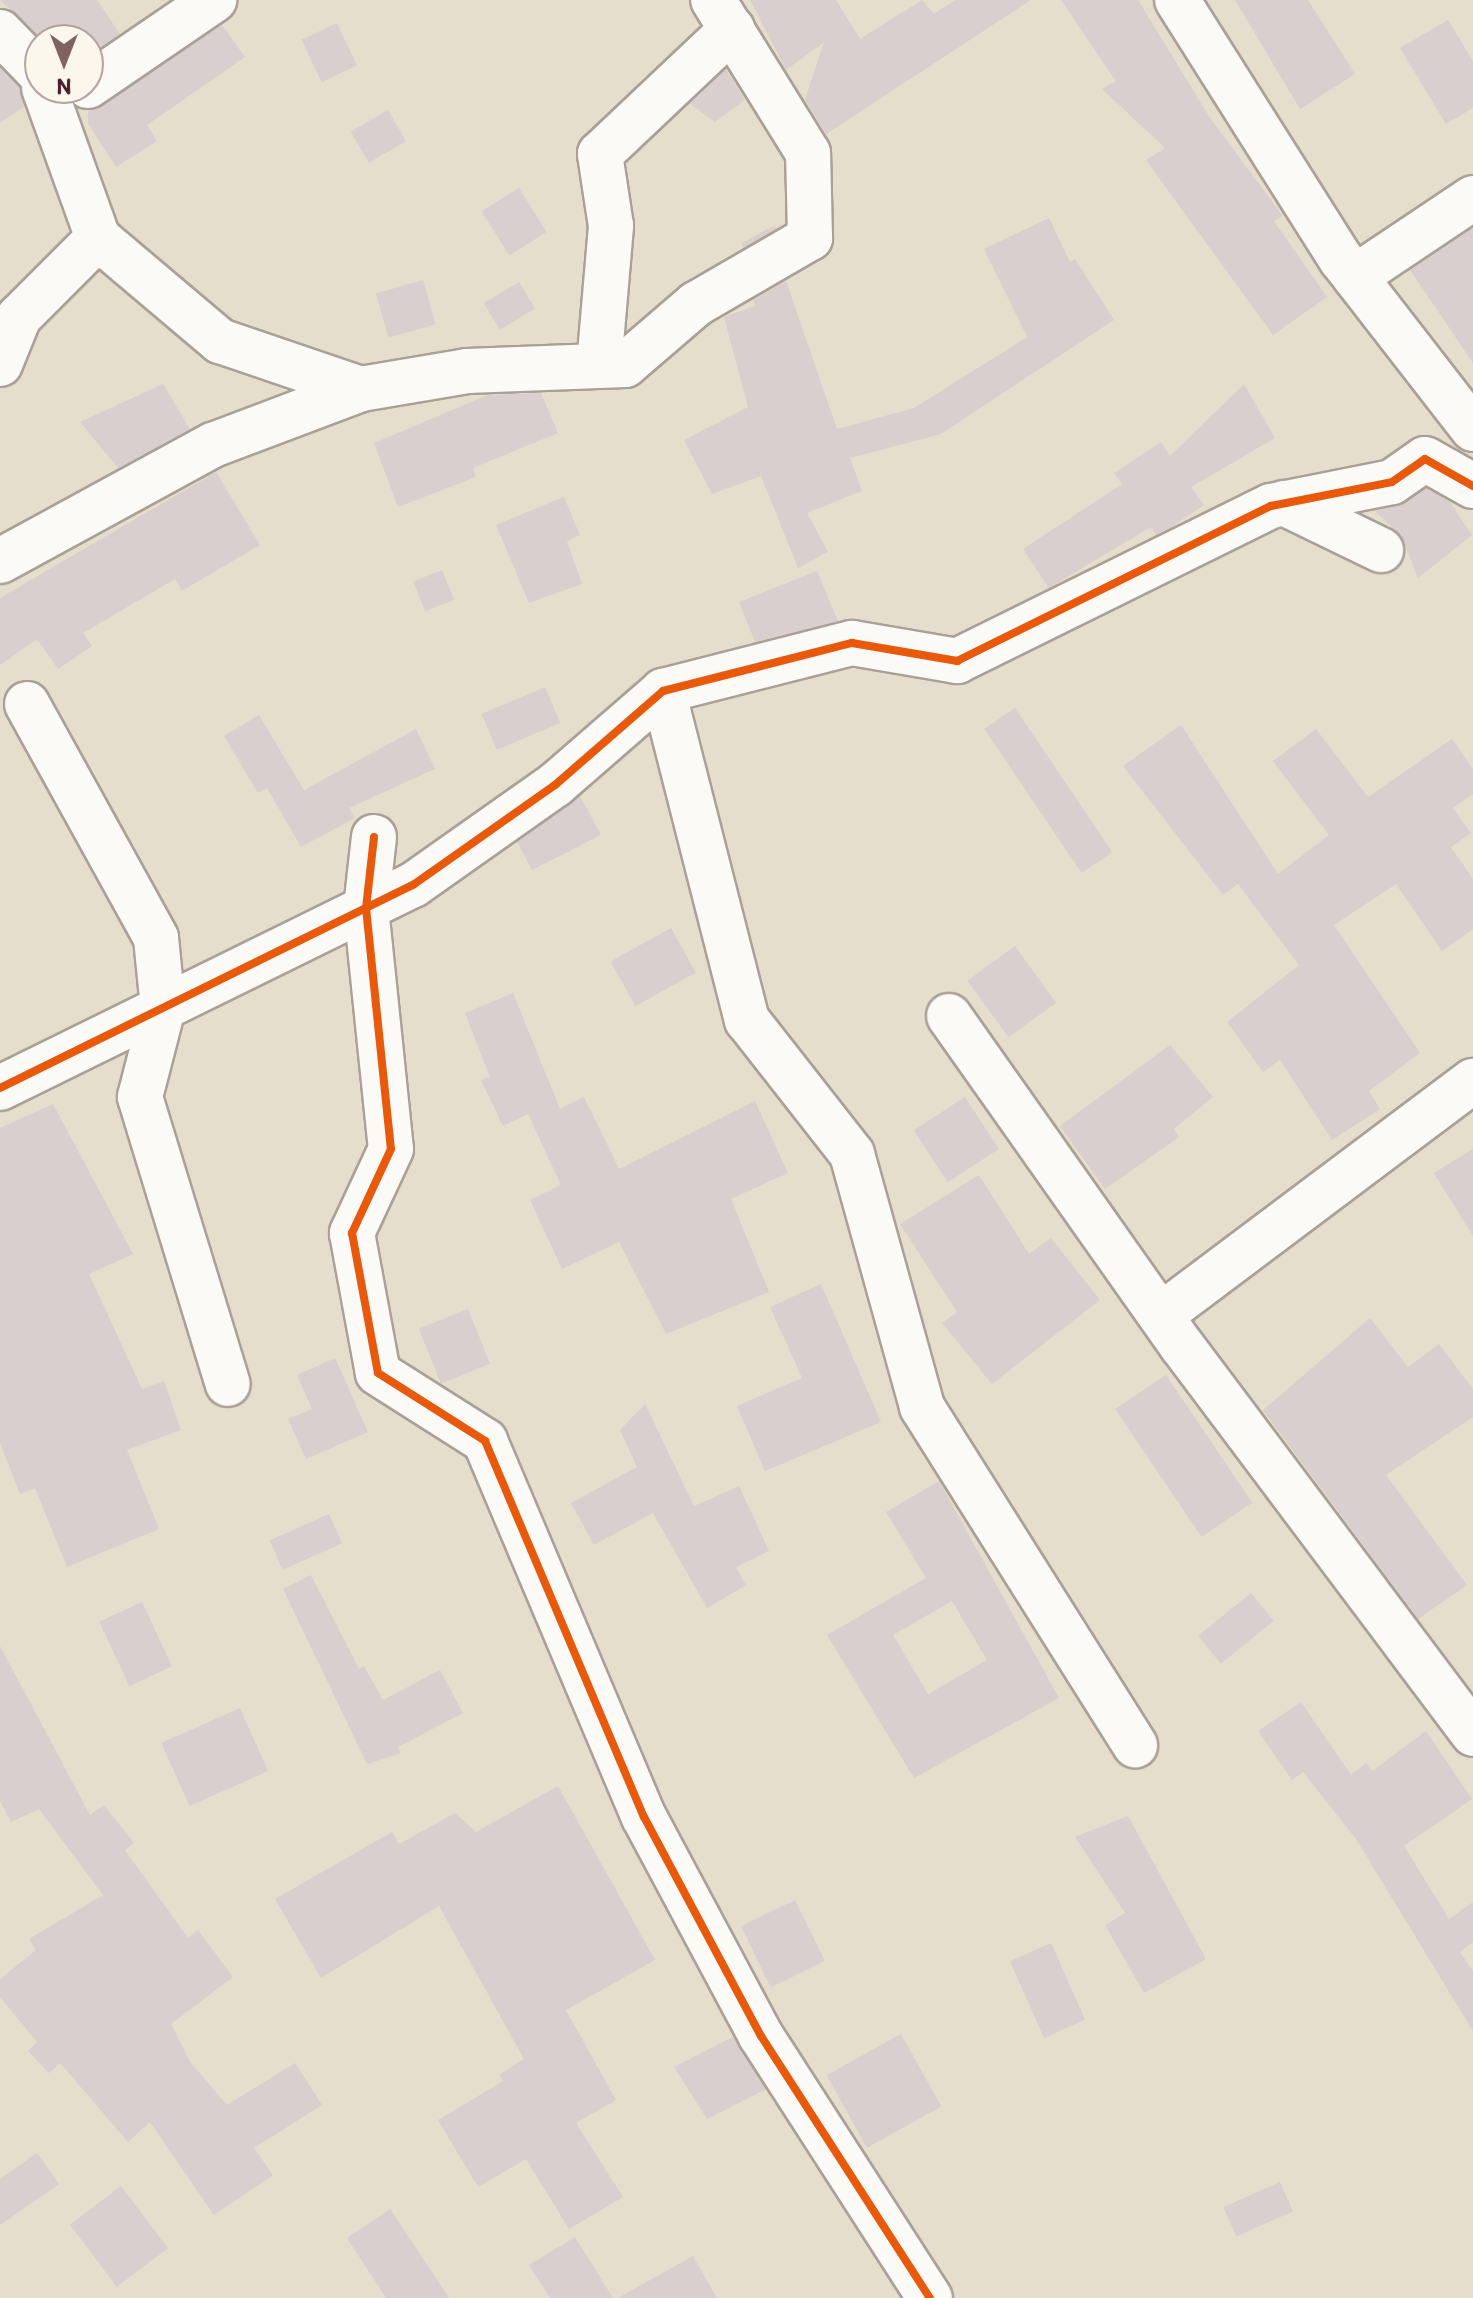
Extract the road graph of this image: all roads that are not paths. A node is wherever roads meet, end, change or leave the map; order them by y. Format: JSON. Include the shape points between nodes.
{"nodes":[{"id":1,"x":214,"y":0,"type":"edge"},
{"id":2,"x":1177,"y":0,"type":"edge"},
{"id":3,"x":722,"y":15,"type":"edge"},
{"id":4,"x":0,"y":32,"type":"edge"},
{"id":5,"x":24,"y":54,"type":"edge"},
{"id":6,"x":104,"y":64,"type":"edge"},
{"id":7,"x":65,"y":104,"type":"edge"},
{"id":8,"x":1473,"y":198,"type":"edge"},
{"id":9,"x":98,"y":238,"type":"junction"},
{"id":10,"x":1355,"y":277,"type":"junction"},
{"id":11,"x":0,"y":364,"type":"edge"},
{"id":12,"x":599,"y":366,"type":"junction"},
{"id":13,"x":361,"y":389,"type":"junction"},
{"id":14,"x":1473,"y":429,"type":"edge"},
{"id":15,"x":1473,"y":486,"type":"edge"},
{"id":16,"x":1284,"y":503,"type":"junction"},
{"id":17,"x":1381,"y":550,"type":"dead end"},
{"id":18,"x":0,"y":561,"type":"edge"},
{"id":19,"x":663,"y":691,"type":"junction"},
{"id":20,"x":27,"y":704,"type":"dead end"},
{"id":21,"x":374,"y":837,"type":"dead end"},
{"id":22,"x":366,"y":908,"type":"junction"},
{"id":23,"x":163,"y":1008,"type":"junction"},
{"id":24,"x":949,"y":1016,"type":"dead end"},
{"id":25,"x":1473,"y":1081,"type":"edge"},
{"id":26,"x":0,"y":1088,"type":"edge"},
{"id":27,"x":1161,"y":1315,"type":"junction"},
{"id":28,"x":228,"y":1384,"type":"dead end"},
{"id":29,"x":1473,"y":1734,"type":"edge"},
{"id":30,"x":1135,"y":1745,"type":"dead end"},
{"id":31,"x":930,"y":2298,"type":"edge"}],
"edges":[{"from":1,"to":6,"type":"street"},
{"from":2,"to":10,"type":"street"},
{"from":3,"to":12,"type":"street","via":[[600,154],[611,226]]},
{"from":3,"to":12,"type":"street","via":[[808,153],[810,238],[696,304],[625,365]]},
{"from":4,"to":5,"type":"street"},
{"from":7,"to":9,"type":"street"},
{"from":8,"to":10,"type":"street"},
{"from":9,"to":11,"type":"street","via":[[19,317]]},
{"from":9,"to":13,"type":"street","via":[[220,341]]},
{"from":10,"to":14,"type":"street"},
{"from":12,"to":13,"type":"street","via":[[467,371]]},
{"from":13,"to":18,"type":"street","via":[[213,445]]},
{"from":15,"to":16,"type":"street","via":[[1425,459],[1392,482]]},
{"from":16,"to":17,"type":"street"},
{"from":16,"to":19,"type":"street","via":[[1232,521],[957,661],[852,643]]},
{"from":19,"to":22,"type":"street","via":[[555,785],[413,885]]},
{"from":19,"to":30,"type":"street","via":[[747,1020],[852,1154],[922,1407]]},
{"from":20,"to":23,"type":"street","via":[[156,938]]},
{"from":21,"to":22,"type":"street"},
{"from":22,"to":23,"type":"street"},
{"from":22,"to":31,"type":"street","via":[[391,1149],[352,1233],[378,1373],[485,1441],[644,1817],[761,2036]]},
{"from":23,"to":26,"type":"street"},
{"from":23,"to":28,"type":"street","via":[[140,1097]]},
{"from":24,"to":27,"type":"street"},
{"from":25,"to":27,"type":"street"},
{"from":27,"to":29,"type":"street"}]}
